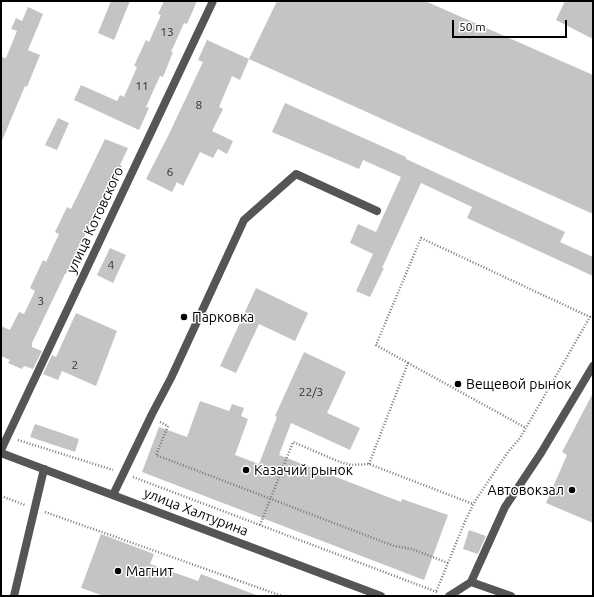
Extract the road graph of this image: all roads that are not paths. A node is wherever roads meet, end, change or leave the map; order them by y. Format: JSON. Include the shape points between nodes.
{"nodes":[{"id":1,"x":213,"y":1,"type":"edge"},
{"id":2,"x":377,"y":211,"type":"dead end"},
{"id":3,"x":593,"y":366,"type":"edge"},
{"id":4,"x":1,"y":451,"type":"edge"},
{"id":5,"x":44,"y":469,"type":"junction"},
{"id":6,"x":113,"y":495,"type":"junction"},
{"id":7,"x":471,"y":582,"type":"junction"},
{"id":8,"x":445,"y":595,"type":"edge"},
{"id":9,"x":14,"y":596,"type":"edge"},
{"id":10,"x":381,"y":596,"type":"edge"},
{"id":11,"x":511,"y":596,"type":"edge"}],
"edges":[{"from":1,"to":4,"type":"street","name":"улица Котовского"},
{"from":2,"to":6,"type":"street","via":[[296,174],[244,220],[171,378]]},
{"from":3,"to":7,"type":"street","via":[[541,454],[505,508]]},
{"from":4,"to":5,"type":"street","name":"улица Халтурина"},
{"from":5,"to":6,"type":"street","name":"улица Халтурина"},
{"from":5,"to":9,"type":"street"},
{"from":6,"to":10,"type":"street","name":"улица Халтурина"},
{"from":7,"to":8,"type":"street"},
{"from":7,"to":11,"type":"street"}]}
